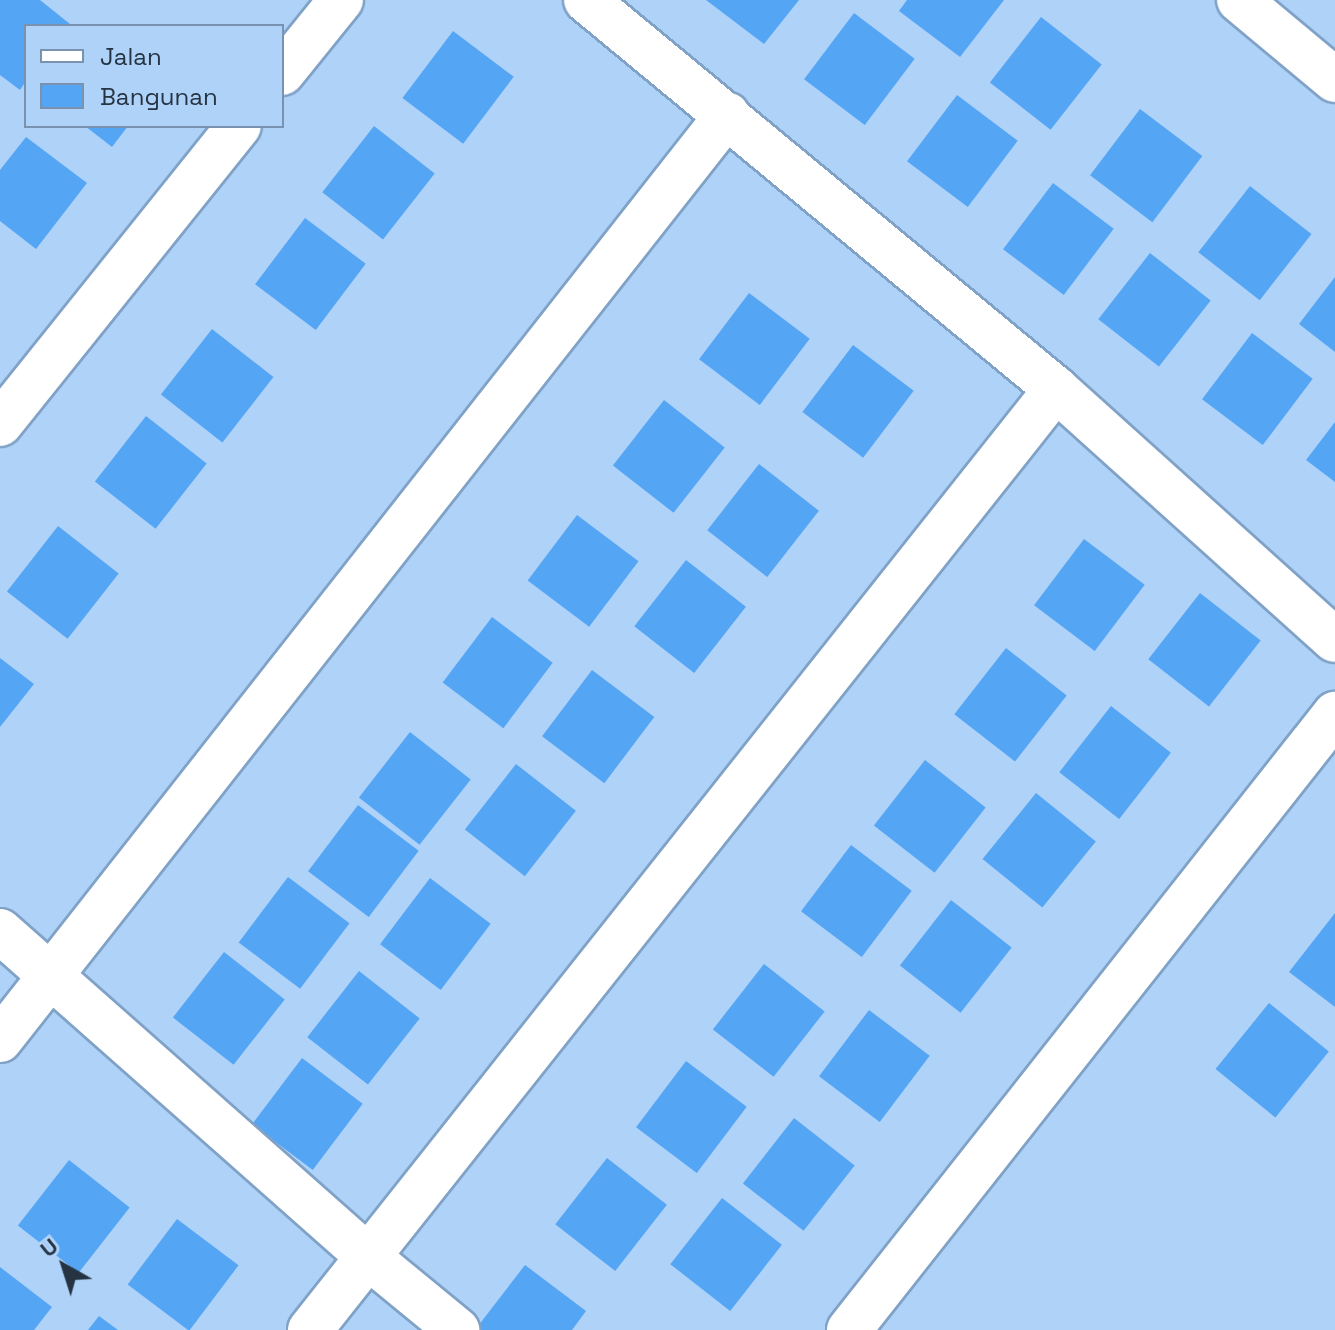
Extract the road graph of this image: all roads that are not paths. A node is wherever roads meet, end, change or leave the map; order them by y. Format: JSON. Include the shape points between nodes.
{"nodes":[{"id":1,"x":341,"y":0,"type":"edge"},
{"id":2,"x":586,"y":0,"type":"edge"},
{"id":3,"x":1239,"y":0,"type":"edge"},
{"id":4,"x":284,"y":71,"type":"edge"},
{"id":5,"x":1335,"y":80,"type":"edge"},
{"id":6,"x":727,"y":115,"type":"junction"},
{"id":7,"x":237,"y":128,"type":"edge"},
{"id":8,"x":1056,"y":389,"type":"junction"},
{"id":9,"x":0,"y":424,"type":"edge"},
{"id":10,"x":1335,"y":640,"type":"edge"},
{"id":11,"x":1335,"y":714,"type":"edge"},
{"id":12,"x":0,"y":931,"type":"edge"},
{"id":13,"x":51,"y":973,"type":"junction"},
{"id":14,"x":0,"y":1040,"type":"edge"},
{"id":15,"x":367,"y":1256,"type":"junction"},
{"id":16,"x":310,"y":1330,"type":"edge"},
{"id":17,"x":457,"y":1330,"type":"edge"},
{"id":18,"x":849,"y":1330,"type":"edge"}],
"edges":[{"from":1,"to":4,"type":"street"},
{"from":2,"to":6,"type":"street"},
{"from":3,"to":5,"type":"street"},
{"from":6,"to":8,"type":"street"},
{"from":6,"to":13,"type":"street"},
{"from":7,"to":9,"type":"street"},
{"from":8,"to":10,"type":"street"},
{"from":8,"to":15,"type":"street"},
{"from":11,"to":18,"type":"street"},
{"from":12,"to":13,"type":"street"},
{"from":13,"to":14,"type":"street"},
{"from":13,"to":15,"type":"street"},
{"from":15,"to":16,"type":"street"},
{"from":15,"to":17,"type":"street"}]}
